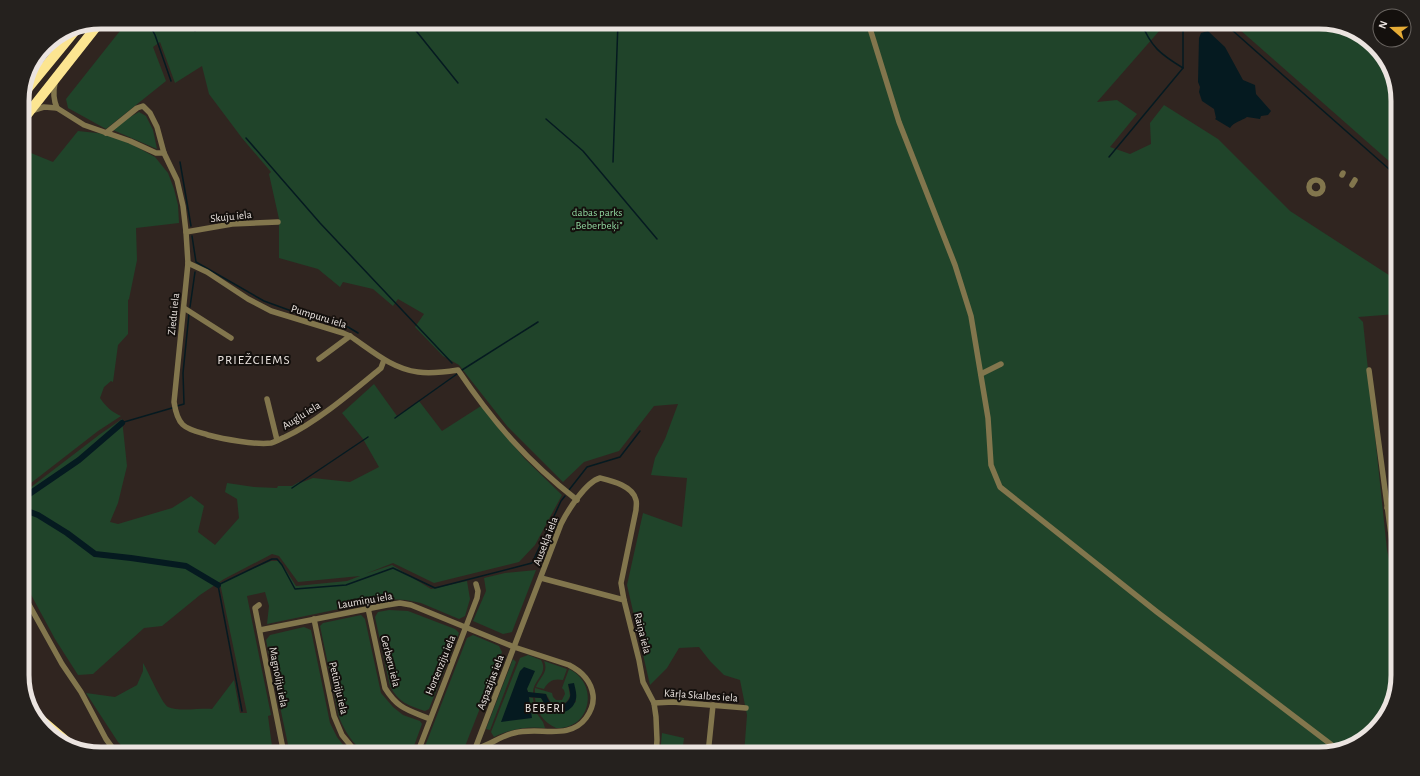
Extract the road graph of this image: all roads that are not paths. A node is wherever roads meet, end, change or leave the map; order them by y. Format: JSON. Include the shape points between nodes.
{"nodes":[{"id":1,"x":94,"y":29,"type":"edge"},
{"id":2,"x":870,"y":29,"type":"edge"},
{"id":3,"x":70,"y":36,"type":"joint"},
{"id":4,"x":35,"y":71,"type":"edge"},
{"id":5,"x":56,"y":79,"type":"junction"},
{"id":6,"x":31,"y":84,"type":"edge"},
{"id":7,"x":57,"y":108,"type":"junction"},
{"id":8,"x":29,"y":112,"type":"joint"},
{"id":9,"x":106,"y":133,"type":"junction"},
{"id":10,"x":164,"y":153,"type":"junction"},
{"id":11,"x":278,"y":222,"type":"dead end"},
{"id":12,"x":186,"y":232,"type":"junction"},
{"id":13,"x":188,"y":263,"type":"junction"},
{"id":14,"x":184,"y":308,"type":"junction"},
{"id":15,"x":350,"y":336,"type":"junction"},
{"id":16,"x":231,"y":338,"type":"dead end"},
{"id":17,"x":319,"y":359,"type":"dead end"},
{"id":18,"x":384,"y":360,"type":"junction"},
{"id":19,"x":1001,"y":364,"type":"dead end"},
{"id":20,"x":1369,"y":370,"type":"dead end"},
{"id":21,"x":981,"y":374,"type":"junction"},
{"id":22,"x":266,"y":399,"type":"dead end"},
{"id":23,"x":175,"y":408,"type":"joint"},
{"id":24,"x":277,"y":440,"type":"junction"},
{"id":25,"x":577,"y":500,"type":"junction"},
{"id":26,"x":1391,"y":507,"type":"edge"},
{"id":27,"x":1387,"y":508,"type":"junction"},
{"id":28,"x":1391,"y":533,"type":"edge"},
{"id":29,"x":541,"y":578,"type":"junction"},
{"id":30,"x":476,"y":584,"type":"dead end"},
{"id":31,"x":624,"y":600,"type":"junction"},
{"id":32,"x":29,"y":604,"type":"edge"},
{"id":33,"x":260,"y":605,"type":"dead end"},
{"id":34,"x":368,"y":608,"type":"junction"},
{"id":35,"x":314,"y":619,"type":"junction"},
{"id":36,"x":466,"y":627,"type":"junction"},
{"id":37,"x":260,"y":630,"type":"junction"},
{"id":38,"x":514,"y":646,"type":"junction"},
{"id":39,"x":654,"y":702,"type":"junction"},
{"id":40,"x":713,"y":705,"type":"junction"},
{"id":41,"x":746,"y":708,"type":"dead end"},
{"id":42,"x":430,"y":719,"type":"junction"},
{"id":43,"x":1333,"y":746,"type":"edge"},
{"id":44,"x":111,"y":747,"type":"edge"},
{"id":45,"x":283,"y":747,"type":"edge"},
{"id":46,"x":352,"y":747,"type":"edge"},
{"id":47,"x":420,"y":747,"type":"edge"},
{"id":48,"x":476,"y":747,"type":"edge"},
{"id":49,"x":483,"y":747,"type":"edge"},
{"id":50,"x":657,"y":747,"type":"edge"},
{"id":51,"x":709,"y":747,"type":"edge"}],
"edges":[{"from":1,"to":5,"type":"highway"},
{"from":2,"to":21,"type":"street","via":[[899,122],[955,265],[971,316]]},
{"from":3,"to":4,"type":"highway"},
{"from":3,"to":6,"type":"highway"},
{"from":5,"to":7,"type":"street","via":[[53,93]]},
{"from":5,"to":8,"type":"highway"},
{"from":7,"to":8,"type":"street","via":[[44,107]]},
{"from":7,"to":9,"type":"street","via":[[84,125]]},
{"from":9,"to":10,"type":"street","via":[[156,153]]},
{"from":9,"to":10,"type":"street","via":[[143,106],[157,127]]},
{"from":10,"to":12,"type":"street","name":"Ziedu iela","via":[[177,180]]},
{"from":11,"to":12,"type":"street","name":"Skuju iela","via":[[232,224]]},
{"from":12,"to":13,"type":"street","name":"Ziedu iela"},
{"from":13,"to":14,"type":"street","name":"Ziedu iela"},
{"from":13,"to":15,"type":"street","name":"Pumpuru iela","via":[[271,311]]},
{"from":14,"to":16,"type":"street"},
{"from":14,"to":23,"type":"street","name":"Ziedu iela"},
{"from":15,"to":17,"type":"street"},
{"from":15,"to":18,"type":"street","name":"Pumpuru iela"},
{"from":18,"to":24,"type":"street","name":"Augļu iela","via":[[381,368],[354,390],[299,430]]},
{"from":18,"to":25,"type":"street","name":"Pumpuru iela","via":[[417,372],[458,370],[496,423],[527,457],[553,482]]},
{"from":19,"to":21,"type":"street"},
{"from":20,"to":27,"type":"street"},
{"from":21,"to":43,"type":"street","via":[[988,418],[991,465],[1000,487],[1157,612]]},
{"from":22,"to":24,"type":"street"},
{"from":23,"to":24,"type":"street","name":"Augļu iela","via":[[180,422],[190,430],[256,443],[272,443]]},
{"from":25,"to":29,"type":"street","name":"Ausekļa iela","via":[[561,524]]},
{"from":25,"to":31,"type":"street","name":"Ausekļa iela","via":[[591,483],[600,478],[626,487],[636,500],[621,583]]},
{"from":26,"to":27,"type":"street"},
{"from":27,"to":28,"type":"street"},
{"from":29,"to":31,"type":"street","name":"Raiņa iela"},
{"from":29,"to":38,"type":"street","name":"Ausekļa iela"},
{"from":30,"to":36,"type":"street","name":"Hortenziju iela","via":[[477,598]]},
{"from":31,"to":39,"type":"street","name":"Raiņa iela","via":[[643,682]]},
{"from":32,"to":44,"type":"street"},
{"from":33,"to":37,"type":"street","name":"Magnoliju iela","via":[[255,608]]},
{"from":34,"to":35,"type":"street","name":"Laumiņu iela"},
{"from":34,"to":36,"type":"street","name":"Laumiņu iela","via":[[400,603],[411,605]]},
{"from":34,"to":42,"type":"street","name":"Gerberu iela","via":[[385,688],[399,706]]},
{"from":35,"to":37,"type":"street","name":"Laumiņu iela"},
{"from":35,"to":46,"type":"street","name":"Petūniju iela","via":[[334,716],[342,735]]},
{"from":36,"to":38,"type":"street","name":"Laumiņu iela"},
{"from":36,"to":42,"type":"street","name":"Hortenziju iela"},
{"from":37,"to":45,"type":"street","name":"Magnoliju iela"},
{"from":38,"to":48,"type":"street","name":"Aspazijas iela"},
{"from":38,"to":49,"type":"street","name":"Aspazijas iela","via":[[578,669],[591,689],[591,709],[583,722],[566,732],[516,732]]},
{"from":39,"to":40,"type":"street","name":"Kārļa Skalbes iela"},
{"from":39,"to":50,"type":"street","name":"Raiņa iela"},
{"from":40,"to":41,"type":"street","name":"Kārļa Skalbes iela"},
{"from":40,"to":51,"type":"street"},
{"from":42,"to":47,"type":"street","name":"Hortenziju iela"}]}
